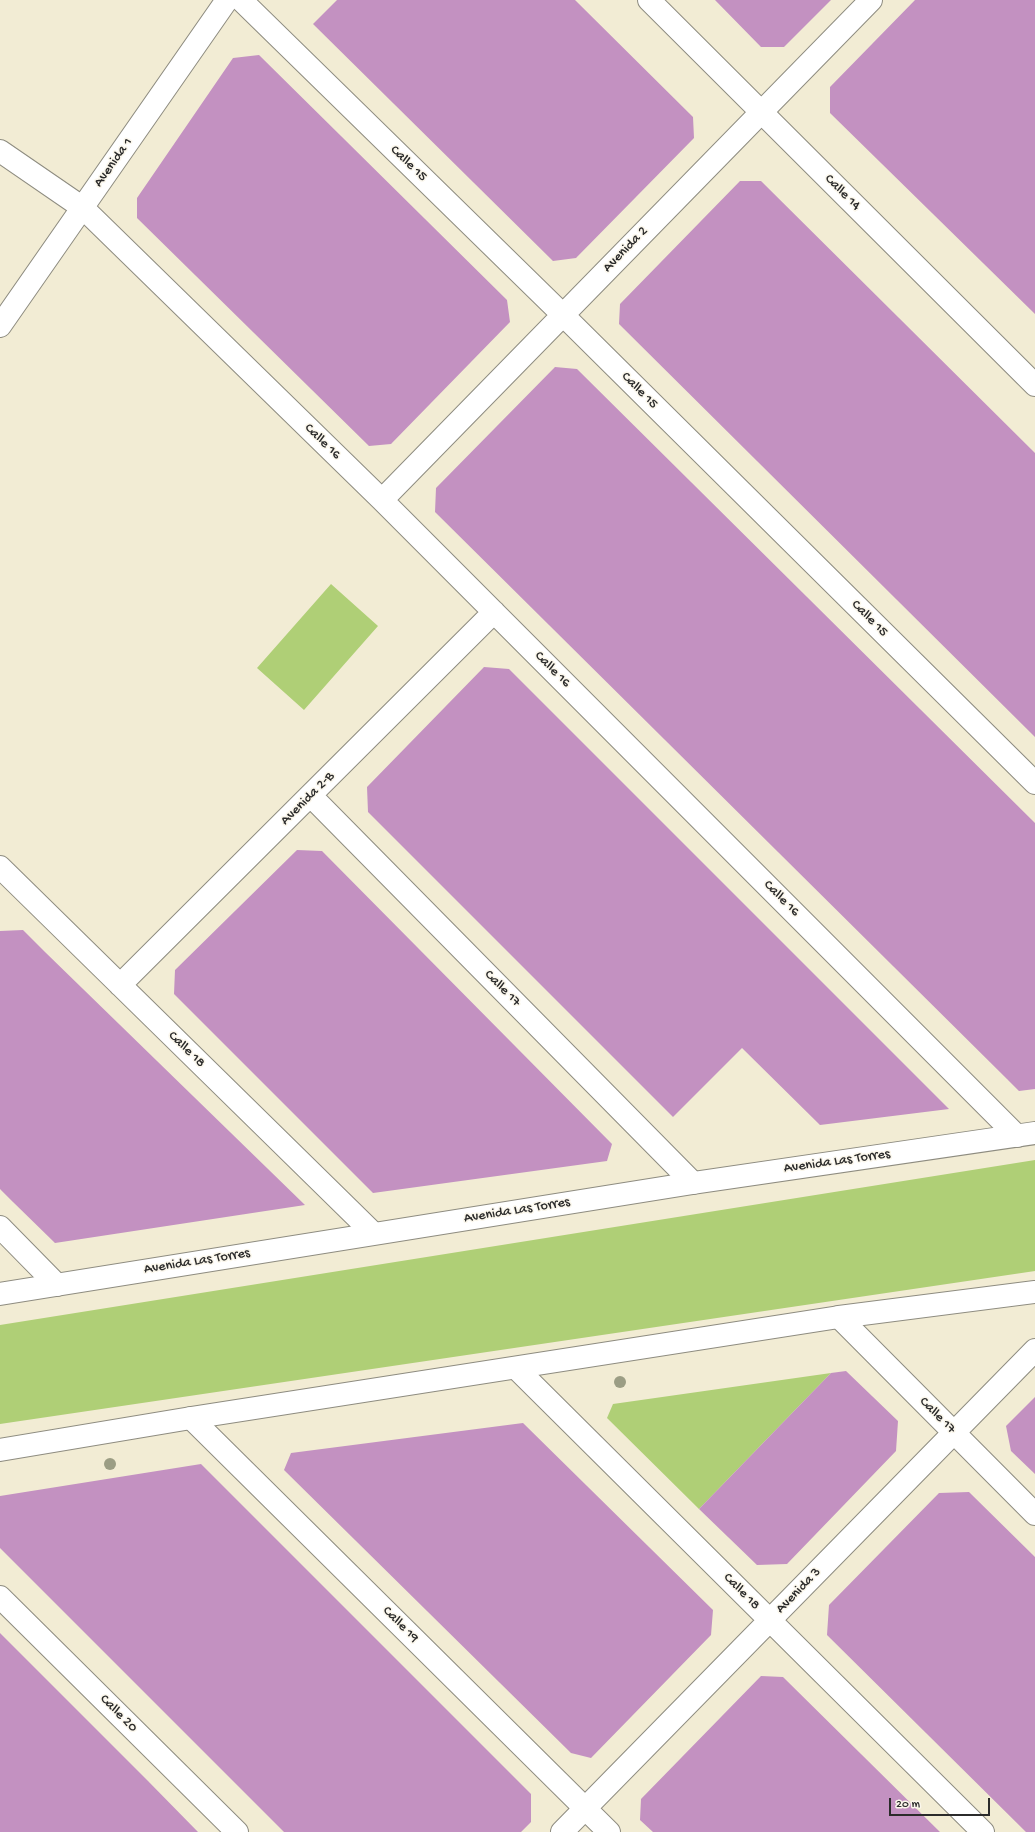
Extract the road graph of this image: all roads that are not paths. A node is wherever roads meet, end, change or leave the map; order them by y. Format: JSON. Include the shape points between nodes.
{"nodes":[{"id":1,"x":227,"y":0,"type":"edge"},
{"id":2,"x":241,"y":0,"type":"edge"},
{"id":3,"x":649,"y":0,"type":"edge"},
{"id":4,"x":871,"y":0,"type":"edge"},
{"id":5,"x":761,"y":113,"type":"junction"},
{"id":6,"x":0,"y":151,"type":"edge"},
{"id":7,"x":83,"y":208,"type":"junction"},
{"id":8,"x":563,"y":315,"type":"junction"},
{"id":9,"x":0,"y":326,"type":"edge"},
{"id":10,"x":1035,"y":386,"type":"edge"},
{"id":11,"x":382,"y":500,"type":"junction"},
{"id":12,"x":494,"y":612,"type":"junction"},
{"id":13,"x":1035,"y":783,"type":"edge"},
{"id":14,"x":312,"y":796,"type":"junction"},
{"id":15,"x":3,"y":875,"type":"edge"},
{"id":16,"x":120,"y":985,"type":"junction"},
{"id":17,"x":1026,"y":1134,"type":"edge"},
{"id":18,"x":693,"y":1183,"type":"junction"},
{"id":19,"x":0,"y":1227,"type":"edge"},
{"id":20,"x":373,"y":1233,"type":"junction"},
{"id":21,"x":57,"y":1285,"type":"junction"},
{"id":22,"x":1035,"y":1292,"type":"edge"},
{"id":23,"x":0,"y":1294,"type":"edge"},
{"id":24,"x":839,"y":1317,"type":"junction"},
{"id":25,"x":1035,"y":1350,"type":"edge"},
{"id":26,"x":516,"y":1368,"type":"junction"},
{"id":27,"x":191,"y":1418,"type":"junction"},
{"id":28,"x":954,"y":1433,"type":"junction"},
{"id":29,"x":0,"y":1450,"type":"edge"},
{"id":30,"x":1035,"y":1514,"type":"edge"},
{"id":31,"x":0,"y":1597,"type":"edge"},
{"id":32,"x":770,"y":1620,"type":"junction"},
{"id":33,"x":585,"y":1809,"type":"junction"},
{"id":34,"x":237,"y":1832,"type":"edge"},
{"id":35,"x":562,"y":1832,"type":"edge"},
{"id":36,"x":609,"y":1832,"type":"edge"},
{"id":37,"x":982,"y":1832,"type":"edge"}],
"edges":[{"from":1,"to":7,"type":"street","name":"Avenida 1"},
{"from":2,"to":8,"type":"street","name":"Calle 15"},
{"from":3,"to":5,"type":"street","name":"Calle 14"},
{"from":4,"to":5,"type":"street","name":"Avenida 2"},
{"from":5,"to":8,"type":"street","name":"Avenida 2"},
{"from":5,"to":10,"type":"street","name":"Calle 14"},
{"from":6,"to":7,"type":"street","name":"Calle 16"},
{"from":7,"to":9,"type":"street","name":"Avenida 1"},
{"from":7,"to":11,"type":"street","name":"Calle 16"},
{"from":8,"to":11,"type":"street","name":"Avenida 2"},
{"from":8,"to":13,"type":"street","name":"Calle 15"},
{"from":11,"to":12,"type":"street","name":"Calle 16"},
{"from":12,"to":14,"type":"street","name":"Avenida 2-B"},
{"from":12,"to":17,"type":"street","name":"Calle 16"},
{"from":14,"to":16,"type":"street","name":"Avenida 2-B"},
{"from":14,"to":18,"type":"street","name":"Calle 17"},
{"from":15,"to":16,"type":"street","name":"Calle 18"},
{"from":16,"to":20,"type":"street","name":"Calle 18"},
{"from":17,"to":18,"type":"street","name":"Avenida Las Torres"},
{"from":18,"to":20,"type":"street","name":"Avenida Las Torres"},
{"from":19,"to":21,"type":"street"},
{"from":20,"to":21,"type":"street","name":"Avenida Las Torres"},
{"from":21,"to":23,"type":"street","name":"Avenida Las Torres"},
{"from":22,"to":24,"type":"street"},
{"from":24,"to":26,"type":"street"},
{"from":24,"to":28,"type":"street","name":"Calle 17"},
{"from":25,"to":28,"type":"street","name":"Avenida 3"},
{"from":26,"to":27,"type":"street"},
{"from":26,"to":32,"type":"street","name":"Calle 18"},
{"from":27,"to":29,"type":"street"},
{"from":27,"to":33,"type":"street","name":"Calle 19"},
{"from":28,"to":30,"type":"street","name":"Calle 17"},
{"from":28,"to":32,"type":"street","name":"Avenida 3"},
{"from":31,"to":34,"type":"street","name":"Calle 20"},
{"from":32,"to":33,"type":"street","name":"Avenida 3"},
{"from":32,"to":37,"type":"street","name":"Calle 18"},
{"from":33,"to":35,"type":"street","name":"Avenida 3"},
{"from":33,"to":36,"type":"street","name":"Calle 19"}]}
